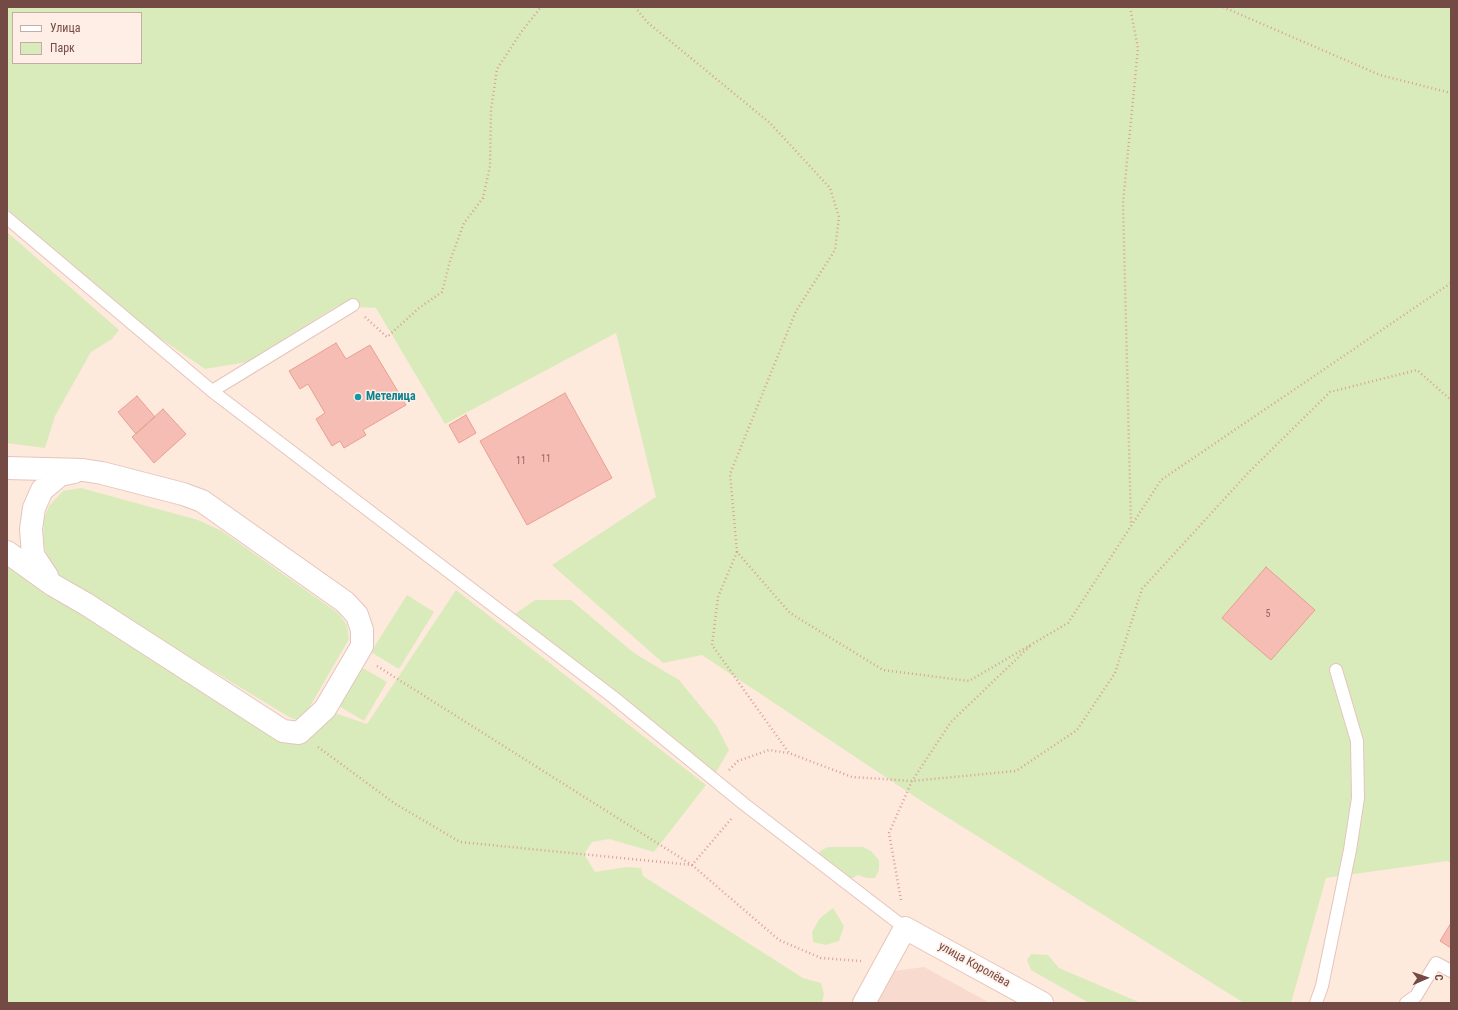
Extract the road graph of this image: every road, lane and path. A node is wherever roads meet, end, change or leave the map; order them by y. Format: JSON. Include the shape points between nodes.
{"nodes":[{"id":1,"x":541,"y":7,"type":"edge"},
{"id":2,"x":635,"y":7,"type":"edge"},
{"id":3,"x":1130,"y":7,"type":"edge"},
{"id":4,"x":1223,"y":7,"type":"edge"},
{"id":5,"x":1448,"y":7,"type":"edge"},
{"id":6,"x":1451,"y":9,"type":"edge"},
{"id":7,"x":1451,"y":93,"type":"edge"},
{"id":8,"x":7,"y":218,"type":"edge"},
{"id":9,"x":1451,"y":283,"type":"edge"},
{"id":10,"x":352,"y":305,"type":"joint"},
{"id":11,"x":212,"y":391,"type":"junction"},
{"id":12,"x":1451,"y":400,"type":"edge"},
{"id":13,"x":7,"y":468,"type":"edge"},
{"id":14,"x":83,"y":470,"type":"junction"},
{"id":15,"x":1131,"y":525,"type":"junction"},
{"id":16,"x":7,"y":552,"type":"edge"},
{"id":17,"x":737,"y":552,"type":"junction"},
{"id":18,"x":53,"y":586,"type":"junction"},
{"id":19,"x":1033,"y":643,"type":"junction"},
{"id":20,"x":357,"y":654,"type":"junction"},
{"id":21,"x":1336,"y":670,"type":"dead end"},
{"id":22,"x":299,"y":733,"type":"junction"},
{"id":23,"x":789,"y":753,"type":"junction"},
{"id":24,"x":912,"y":781,"type":"junction"},
{"id":25,"x":717,"y":782,"type":"junction"},
{"id":26,"x":744,"y":804,"type":"junction"},
{"id":27,"x":692,"y":865,"type":"junction"},
{"id":28,"x":905,"y":928,"type":"junction"},
{"id":29,"x":886,"y":962,"type":"junction"},
{"id":30,"x":1451,"y":971,"type":"edge"},
{"id":31,"x":864,"y":1003,"type":"edge"},
{"id":32,"x":1042,"y":1003,"type":"edge"},
{"id":33,"x":1316,"y":1003,"type":"edge"},
{"id":34,"x":1406,"y":1003,"type":"edge"}],
"edges":[{"from":1,"to":10,"type":"path","via":[[497,69],[491,110],[490,166],[483,198],[464,223],[442,292],[419,308],[387,337]]},
{"from":2,"to":17,"type":"path","via":[[647,22],[770,123],[830,188],[839,217],[834,250],[796,311],[730,474]]},
{"from":3,"to":15,"type":"path","via":[[1138,48],[1123,204]]},
{"from":4,"to":7,"type":"path","via":[[1380,75]]},
{"from":5,"to":6,"type":"path"},
{"from":8,"to":11,"type":"lane"},
{"from":9,"to":15,"type":"path","via":[[1161,480]]},
{"from":10,"to":11,"type":"lane"},
{"from":11,"to":25,"type":"lane","via":[[613,697]]},
{"from":12,"to":24,"type":"path","via":[[1417,370],[1330,392],[1248,473],[1142,588],[1115,673],[1077,730],[1016,771]]},
{"from":13,"to":14,"type":"street"},
{"from":14,"to":18,"type":"street","via":[[60,475],[42,490],[34,508],[31,529],[33,555]]},
{"from":14,"to":20,"type":"street","via":[[183,494],[215,509],[345,602],[357,615],[362,630],[362,646]]},
{"from":15,"to":19,"type":"path","via":[[1068,623]]},
{"from":16,"to":18,"type":"street"},
{"from":17,"to":19,"type":"path","via":[[790,613],[883,670],[969,681]]},
{"from":17,"to":23,"type":"path","via":[[718,597],[712,645]]},
{"from":18,"to":22,"type":"street","via":[[86,604],[283,731]]},
{"from":19,"to":24,"type":"path","via":[[951,722]]},
{"from":20,"to":22,"type":"street","via":[[326,709]]},
{"from":20,"to":27,"type":"path"},
{"from":21,"to":33,"type":"lane","via":[[1357,741],[1358,798],[1350,850],[1322,986]]},
{"from":22,"to":27,"type":"path","via":[[394,803],[460,842]]},
{"from":23,"to":24,"type":"path","via":[[852,778]]},
{"from":23,"to":25,"type":"path","via":[[769,750],[738,761]]},
{"from":24,"to":28,"type":"path","via":[[889,833]]},
{"from":25,"to":26,"type":"lane"},
{"from":26,"to":27,"type":"path"},
{"from":26,"to":28,"type":"lane"},
{"from":27,"to":29,"type":"path","via":[[779,940],[821,958]]},
{"from":28,"to":29,"type":"street"},
{"from":28,"to":32,"type":"street","name":"улица Королёва"},
{"from":29,"to":31,"type":"street"},
{"from":30,"to":34,"type":"lane","via":[[1436,963],[1416,996]]}]}
